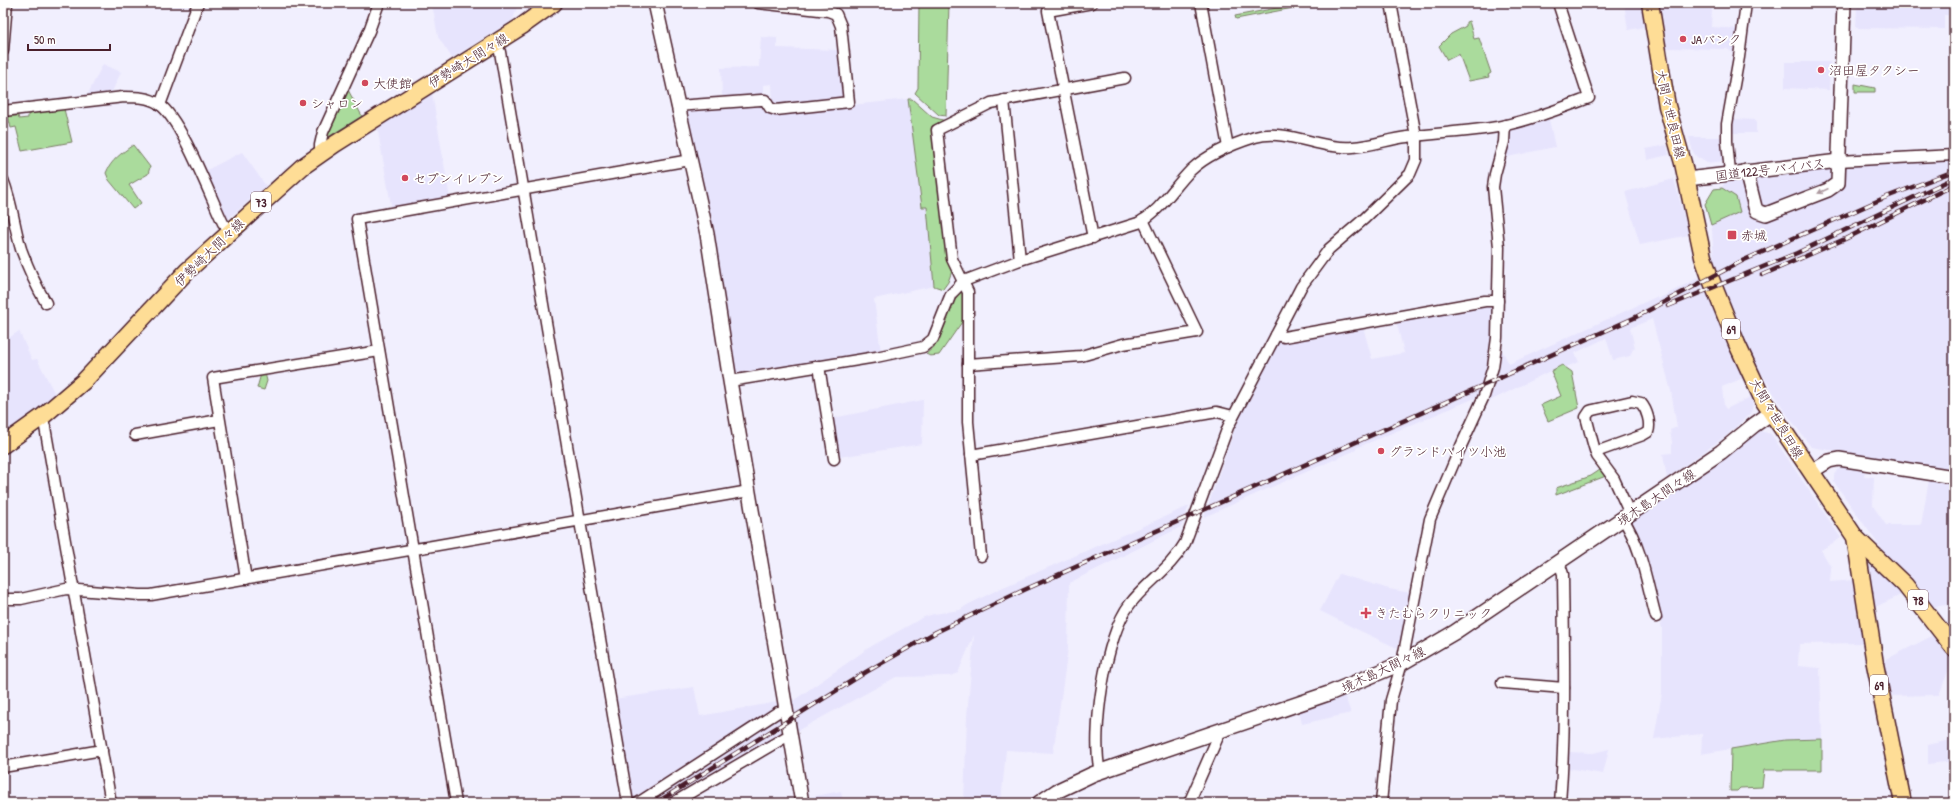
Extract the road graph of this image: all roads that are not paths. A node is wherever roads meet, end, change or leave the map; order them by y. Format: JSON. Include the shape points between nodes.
{"nodes":[{"id":1,"x":7,"y":3,"type":"edge"},
{"id":2,"x":198,"y":3,"type":"edge"},
{"id":3,"x":378,"y":3,"type":"edge"},
{"id":4,"x":554,"y":3,"type":"edge"},
{"id":5,"x":655,"y":3,"type":"edge"},
{"id":6,"x":758,"y":3,"type":"edge"},
{"id":7,"x":1092,"y":3,"type":"edge"},
{"id":8,"x":1201,"y":3,"type":"edge"},
{"id":9,"x":1391,"y":3,"type":"edge"},
{"id":10,"x":1558,"y":3,"type":"edge"},
{"id":11,"x":1650,"y":3,"type":"edge"},
{"id":12,"x":1746,"y":3,"type":"edge"},
{"id":13,"x":1844,"y":3,"type":"edge"},
{"id":14,"x":495,"y":43,"type":"junction"},
{"id":15,"x":3,"y":51,"type":"edge"},
{"id":16,"x":1125,"y":78,"type":"dead end"},
{"id":17,"x":1062,"y":89,"type":"junction"},
{"id":18,"x":1004,"y":100,"type":"junction"},
{"id":19,"x":160,"y":105,"type":"junction"},
{"id":20,"x":677,"y":106,"type":"junction"},
{"id":21,"x":3,"y":111,"type":"edge"},
{"id":22,"x":1505,"y":125,"type":"junction"},
{"id":23,"x":1416,"y":136,"type":"junction"},
{"id":24,"x":1228,"y":148,"type":"junction"},
{"id":25,"x":320,"y":154,"type":"junction"},
{"id":26,"x":1954,"y":155,"type":"edge"},
{"id":27,"x":690,"y":160,"type":"junction"},
{"id":28,"x":1839,"y":161,"type":"junction"},
{"id":29,"x":1746,"y":171,"type":"junction"},
{"id":30,"x":1730,"y":173,"type":"junction"},
{"id":31,"x":3,"y":180,"type":"edge"},
{"id":32,"x":1687,"y":180,"type":"junction"},
{"id":33,"x":525,"y":190,"type":"junction"},
{"id":34,"x":1143,"y":220,"type":"junction"},
{"id":35,"x":230,"y":231,"type":"junction"},
{"id":36,"x":1093,"y":238,"type":"junction"},
{"id":37,"x":1020,"y":260,"type":"junction"},
{"id":38,"x":964,"y":281,"type":"junction"},
{"id":39,"x":1498,"y":301,"type":"junction"},
{"id":40,"x":46,"y":303,"type":"dead end"},
{"id":41,"x":1276,"y":335,"type":"junction"},
{"id":42,"x":379,"y":351,"type":"junction"},
{"id":43,"x":968,"y":364,"type":"junction"},
{"id":44,"x":819,"y":366,"type":"junction"},
{"id":45,"x":730,"y":380,"type":"junction"},
{"id":46,"x":1771,"y":413,"type":"junction"},
{"id":47,"x":1233,"y":416,"type":"junction"},
{"id":48,"x":42,"y":417,"type":"junction"},
{"id":49,"x":219,"y":420,"type":"junction"},
{"id":50,"x":135,"y":435,"type":"dead end"},
{"id":51,"x":3,"y":445,"type":"edge"},
{"id":52,"x":1596,"y":452,"type":"junction"},
{"id":53,"x":971,"y":455,"type":"junction"},
{"id":54,"x":834,"y":458,"type":"dead end"},
{"id":55,"x":1811,"y":472,"type":"junction"},
{"id":56,"x":1954,"y":477,"type":"edge"},
{"id":57,"x":748,"y":491,"type":"junction"},
{"id":58,"x":1627,"y":516,"type":"junction"},
{"id":59,"x":579,"y":522,"type":"junction"},
{"id":60,"x":1855,"y":537,"type":"junction"},
{"id":61,"x":414,"y":550,"type":"junction"},
{"id":62,"x":981,"y":556,"type":"dead end"},
{"id":63,"x":1559,"y":562,"type":"junction"},
{"id":64,"x":246,"y":579,"type":"junction"},
{"id":65,"x":74,"y":589,"type":"junction"},
{"id":66,"x":3,"y":599,"type":"edge"},
{"id":67,"x":1656,"y":617,"type":"dead end"},
{"id":68,"x":1954,"y":648,"type":"edge"},
{"id":69,"x":1402,"y":663,"type":"junction"},
{"id":70,"x":1502,"y":682,"type":"dead end"},
{"id":71,"x":1564,"y":688,"type":"junction"},
{"id":72,"x":786,"y":710,"type":"junction"},
{"id":73,"x":1221,"y":730,"type":"junction"},
{"id":74,"x":790,"y":737,"type":"junction"},
{"id":75,"x":102,"y":750,"type":"junction"},
{"id":76,"x":3,"y":767,"type":"edge"},
{"id":77,"x":1100,"y":772,"type":"junction"},
{"id":78,"x":111,"y":803,"type":"edge"},
{"id":79,"x":456,"y":803,"type":"edge"},
{"id":80,"x":628,"y":803,"type":"edge"},
{"id":81,"x":638,"y":803,"type":"edge"},
{"id":82,"x":673,"y":803,"type":"edge"},
{"id":83,"x":802,"y":803,"type":"edge"},
{"id":84,"x":1039,"y":803,"type":"edge"},
{"id":85,"x":1189,"y":803,"type":"edge"},
{"id":86,"x":1382,"y":803,"type":"edge"},
{"id":87,"x":1560,"y":803,"type":"edge"},
{"id":88,"x":1903,"y":803,"type":"edge"}],
"edges":[{"from":1,"to":15,"type":"street"},
{"from":2,"to":19,"type":"street"},
{"from":3,"to":25,"type":"street","via":[[366,38],[323,132]]},
{"from":4,"to":14,"type":"main road","name":"伊勢崎大間々線","number":"73"},
{"from":5,"to":20,"type":"street"},
{"from":6,"to":20,"type":"street","via":[[836,14],[841,26],[849,102],[776,110],[770,108],[765,100]]},
{"from":7,"to":17,"type":"street","via":[[1048,11]]},
{"from":8,"to":24,"type":"street"},
{"from":9,"to":23,"type":"street"},
{"from":10,"to":22,"type":"street","via":[[1589,98],[1552,112]]},
{"from":11,"to":32,"type":"main road","name":"大間々世良田線","number":"69","via":[[1667,105]]},
{"from":12,"to":30,"type":"street","via":[[1727,124],[1726,141]]},
{"from":13,"to":28,"type":"street","name":"国道122号 バイパス"},
{"from":14,"to":25,"type":"main road","name":"伊勢崎大間々線","number":"73"},
{"from":14,"to":33,"type":"street","via":[[500,52]]},
{"from":16,"to":17,"type":"street"},
{"from":17,"to":18,"type":"street"},
{"from":17,"to":36,"type":"street"},
{"from":18,"to":37,"type":"street"},
{"from":18,"to":38,"type":"street","via":[[991,103],[939,128],[937,132],[952,260]]},
{"from":19,"to":21,"type":"street","via":[[144,98],[124,97]]},
{"from":19,"to":35,"type":"street","via":[[180,129],[223,223]]},
{"from":20,"to":27,"type":"street"},
{"from":22,"to":23,"type":"street"},
{"from":22,"to":39,"type":"street","via":[[1494,187],[1499,247]]},
{"from":23,"to":24,"type":"street","via":[[1339,148],[1288,137],[1265,136]]},
{"from":23,"to":41,"type":"street","via":[[1416,160],[1410,174],[1329,249],[1301,287]]},
{"from":24,"to":34,"type":"street","via":[[1211,156],[1192,170],[1162,204]]},
{"from":25,"to":35,"type":"main road","name":"伊勢崎大間々線","number":"73","via":[[288,178]]},
{"from":26,"to":28,"type":"street"},
{"from":27,"to":33,"type":"street"},
{"from":27,"to":45,"type":"street","via":[[707,234]]},
{"from":28,"to":29,"type":"street","name":"国道122号 バイパス"},
{"from":28,"to":29,"type":"street","one_way":true,"via":[[1838,183],[1834,186],[1766,214],[1757,211],[1755,207]]},
{"from":29,"to":30,"type":"street","name":"国道122号 バイパス"},
{"from":30,"to":32,"type":"street","name":"国道122号 バイパス"},
{"from":31,"to":40,"type":"street","via":[[11,202],[21,249]]},
{"from":32,"to":46,"type":"main road","name":"大間々世良田線","number":"69","via":[[1703,257],[1752,378]]},
{"from":33,"to":42,"type":"street","via":[[357,219]]},
{"from":33,"to":59,"type":"street"},
{"from":34,"to":36,"type":"street"},
{"from":34,"to":43,"type":"street","via":[[1197,332],[1123,344],[1081,356]]},
{"from":35,"to":48,"type":"main road","name":"伊勢崎大間々線","number":"73","via":[[187,271],[104,362]]},
{"from":36,"to":37,"type":"street"},
{"from":37,"to":38,"type":"street"},
{"from":38,"to":43,"type":"street","via":[[968,292]]},
{"from":38,"to":44,"type":"street","via":[[951,294],[936,334],[927,345]]},
{"from":39,"to":41,"type":"street","via":[[1485,301],[1284,337]]},
{"from":39,"to":69,"type":"street","via":[[1496,352],[1491,376],[1431,513]]},
{"from":41,"to":47,"type":"street"},
{"from":42,"to":49,"type":"street","via":[[213,378]]},
{"from":42,"to":61,"type":"street"},
{"from":43,"to":53,"type":"street"},
{"from":44,"to":45,"type":"street"},
{"from":44,"to":54,"type":"street"},
{"from":45,"to":57,"type":"street"},
{"from":46,"to":55,"type":"main road","name":"大間々世良田線","number":"69"},
{"from":46,"to":58,"type":"main road","name":"境木島大間々線","via":[[1721,452]]},
{"from":47,"to":53,"type":"street","via":[[1217,412]]},
{"from":47,"to":77,"type":"street","via":[[1185,543],[1169,566],[1129,605],[1118,628],[1100,692],[1096,750]]},
{"from":48,"to":51,"type":"main road","name":"伊勢崎大間々線","number":"73"},
{"from":48,"to":65,"type":"street"},
{"from":49,"to":50,"type":"street"},
{"from":49,"to":64,"type":"street"},
{"from":52,"to":52,"type":"street","via":[[1586,417],[1590,411],[1632,401],[1641,403],[1649,424],[1648,432]]},
{"from":52,"to":58,"type":"street","via":[[1614,479]]},
{"from":53,"to":62,"type":"street"},
{"from":55,"to":56,"type":"street","via":[[1829,461],[1839,459]]},
{"from":55,"to":60,"type":"main road","name":"大間々世良田線","number":"69"},
{"from":57,"to":59,"type":"street"},
{"from":57,"to":72,"type":"street"},
{"from":58,"to":63,"type":"main road","name":"境木島大間々線"},
{"from":58,"to":67,"type":"street"},
{"from":59,"to":61,"type":"street"},
{"from":59,"to":80,"type":"street","via":[[601,636]]},
{"from":60,"to":68,"type":"main road","number":"78","via":[[1905,585]]},
{"from":60,"to":88,"type":"main road","name":"大間々世良田線","number":"69","via":[[1876,670]]},
{"from":61,"to":64,"type":"street"},
{"from":61,"to":79,"type":"street"},
{"from":63,"to":69,"type":"main road","name":"境木島大間々線","via":[[1455,632]]},
{"from":63,"to":71,"type":"street","via":[[1563,574]]},
{"from":64,"to":65,"type":"street","via":[[140,596]]},
{"from":65,"to":66,"type":"street","via":[[21,599]]},
{"from":65,"to":75,"type":"street"},
{"from":69,"to":73,"type":"main road","name":"境木島大間々線","via":[[1330,693]]},
{"from":69,"to":86,"type":"street","via":[[1389,711]]},
{"from":70,"to":71,"type":"street"},
{"from":71,"to":87,"type":"street","via":[[1564,746]]},
{"from":72,"to":74,"type":"street"},
{"from":72,"to":81,"type":"street","via":[[778,712]]},
{"from":73,"to":77,"type":"main road","name":"境木島大間々線"},
{"from":73,"to":85,"type":"street"},
{"from":74,"to":82,"type":"street","via":[[784,738]]},
{"from":74,"to":83,"type":"street"},
{"from":75,"to":76,"type":"street"},
{"from":75,"to":78,"type":"street"},
{"from":77,"to":84,"type":"main road","name":"境木島大間々線","via":[[1067,786]]}]}
